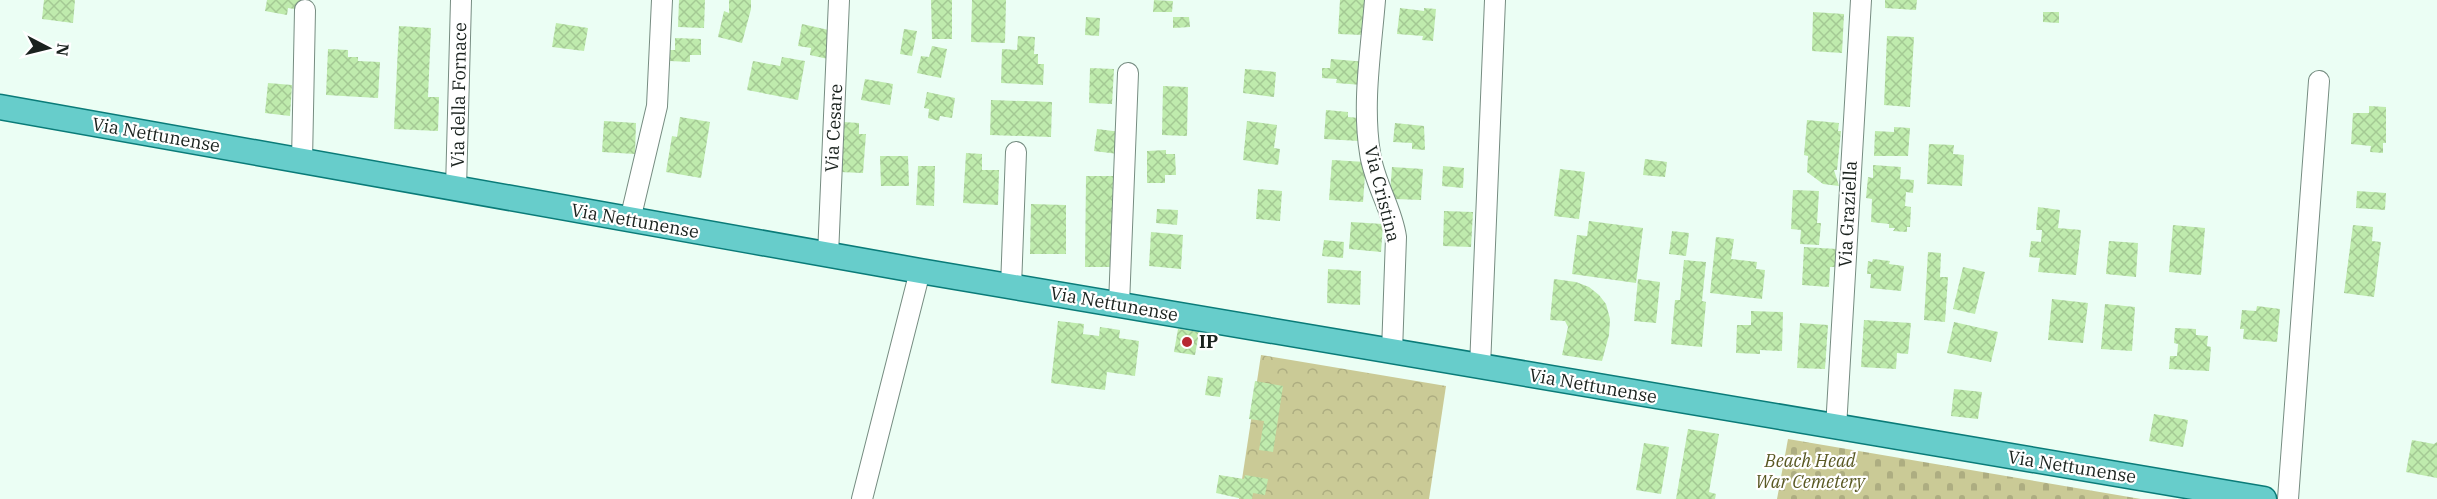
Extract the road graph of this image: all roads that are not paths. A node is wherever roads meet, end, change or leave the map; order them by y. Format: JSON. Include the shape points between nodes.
{"nodes":[{"id":1,"x":461,"y":0,"type":"edge"},
{"id":2,"x":662,"y":0,"type":"edge"},
{"id":3,"x":839,"y":0,"type":"edge"},
{"id":4,"x":1375,"y":0,"type":"edge"},
{"id":5,"x":1495,"y":0,"type":"edge"},
{"id":6,"x":1861,"y":0,"type":"edge"},
{"id":7,"x":305,"y":10,"type":"dead end"},
{"id":8,"x":1128,"y":73,"type":"dead end"},
{"id":9,"x":2319,"y":81,"type":"dead end"},
{"id":10,"x":0,"y":107,"type":"edge"},
{"id":11,"x":1016,"y":152,"type":"dead end"},
{"id":12,"x":302,"y":161,"type":"junction"},
{"id":13,"x":456,"y":189,"type":"junction"},
{"id":14,"x":630,"y":220,"type":"junction"},
{"id":15,"x":828,"y":255,"type":"junction"},
{"id":16,"x":920,"y":272,"type":"junction"},
{"id":17,"x":1011,"y":287,"type":"junction"},
{"id":18,"x":1119,"y":305,"type":"junction"},
{"id":19,"x":1392,"y":352,"type":"junction"},
{"id":20,"x":1480,"y":367,"type":"junction"},
{"id":21,"x":1836,"y":428,"type":"junction"},
{"id":22,"x":862,"y":499,"type":"edge"},
{"id":23,"x":2264,"y":499,"type":"edge"},
{"id":24,"x":2289,"y":499,"type":"edge"}],
"edges":[{"from":1,"to":13,"type":"street","name":"Via della Fornace"},
{"from":2,"to":14,"type":"street","via":[[657,106]]},
{"from":3,"to":15,"type":"street","name":"Via Cesare"},
{"from":4,"to":19,"type":"street","name":"Via Cristina","via":[[1367,125],[1376,180],[1396,237]]},
{"from":5,"to":20,"type":"street"},
{"from":6,"to":21,"type":"street","name":"Via Graziella"},
{"from":7,"to":12,"type":"street"},
{"from":8,"to":18,"type":"street"},
{"from":9,"to":24,"type":"street"},
{"from":10,"to":12,"type":"main road","name":"Via Nettunense"},
{"from":11,"to":17,"type":"street"},
{"from":12,"to":13,"type":"main road","name":"Via Nettunense"},
{"from":13,"to":14,"type":"main road","name":"Via Nettunense"},
{"from":14,"to":15,"type":"main road","name":"Via Nettunense"},
{"from":15,"to":16,"type":"main road","name":"Via Nettunense"},
{"from":16,"to":17,"type":"main road","name":"Via Nettunense"},
{"from":16,"to":22,"type":"street"},
{"from":17,"to":18,"type":"main road","name":"Via Nettunense"},
{"from":18,"to":19,"type":"main road","name":"Via Nettunense"},
{"from":19,"to":20,"type":"main road","name":"Via Nettunense"},
{"from":20,"to":21,"type":"main road","name":"Via Nettunense"},
{"from":21,"to":23,"type":"main road","name":"Via Nettunense"}]}
